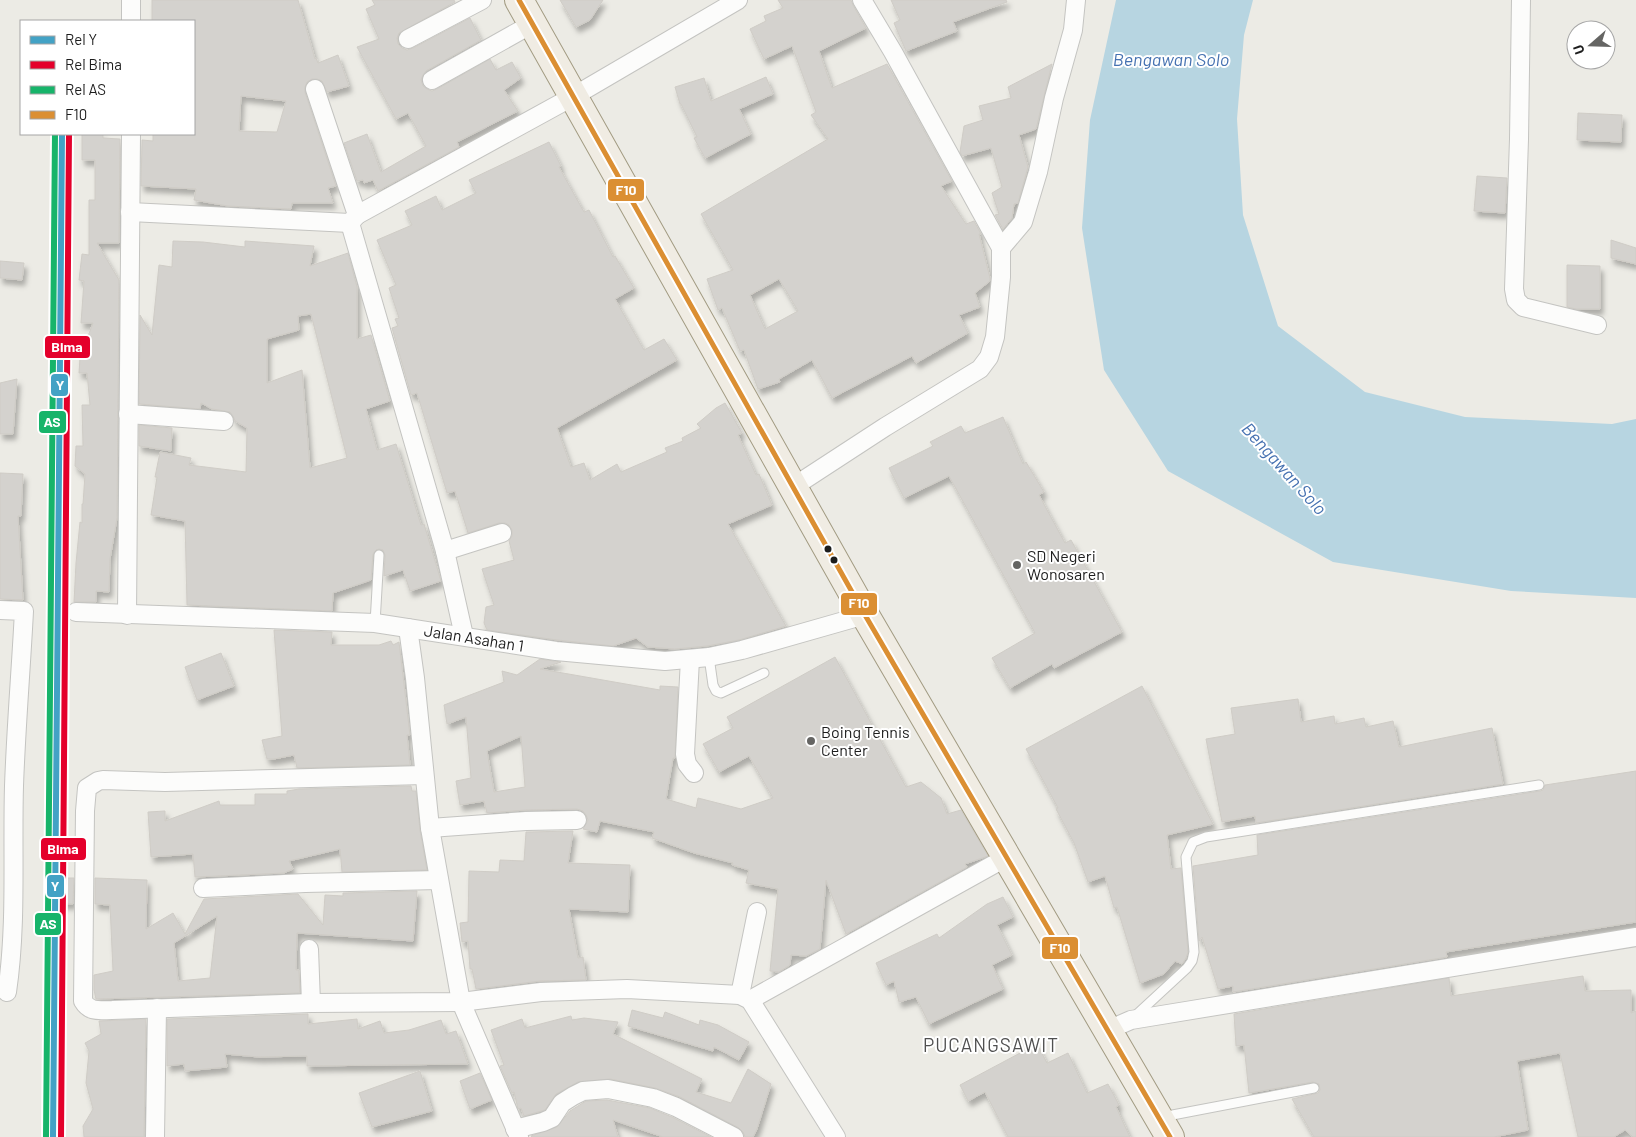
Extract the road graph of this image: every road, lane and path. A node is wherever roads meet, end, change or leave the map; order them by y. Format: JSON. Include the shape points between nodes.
{"nodes":[{"id":1,"x":132,"y":0,"type":"edge"},
{"id":2,"x":482,"y":0,"type":"edge"},
{"id":3,"x":519,"y":0,"type":"edge"},
{"id":4,"x":738,"y":0,"type":"edge"},
{"id":5,"x":862,"y":0,"type":"edge"},
{"id":6,"x":1076,"y":0,"type":"edge"},
{"id":7,"x":1521,"y":0,"type":"edge"},
{"id":8,"x":131,"y":20,"type":"edge"},
{"id":9,"x":532,"y":24,"type":"junction"},
{"id":10,"x":408,"y":40,"type":"dead end"},
{"id":11,"x":432,"y":80,"type":"dead end"},
{"id":12,"x":315,"y":89,"type":"dead end"},
{"id":13,"x":574,"y":96,"type":"junction"},
{"id":14,"x":130,"y":135,"type":"edge"},
{"id":15,"x":130,"y":212,"type":"junction"},
{"id":16,"x":354,"y":219,"type":"junction"},
{"id":17,"x":1001,"y":248,"type":"junction"},
{"id":18,"x":1597,"y":325,"type":"dead end"},
{"id":19,"x":128,"y":414,"type":"junction"},
{"id":20,"x":224,"y":421,"type":"dead end"},
{"id":21,"x":793,"y":487,"type":"junction"},
{"id":22,"x":502,"y":534,"type":"dead end"},
{"id":23,"x":446,"y":551,"type":"junction"},
{"id":24,"x":379,"y":555,"type":"dead end"},
{"id":25,"x":0,"y":610,"type":"edge"},
{"id":26,"x":76,"y":612,"type":"dead end"},
{"id":27,"x":127,"y":614,"type":"junction"},
{"id":28,"x":865,"y":615,"type":"junction"},
{"id":29,"x":375,"y":623,"type":"junction"},
{"id":30,"x":408,"y":628,"type":"junction"},
{"id":31,"x":464,"y":636,"type":"junction"},
{"id":32,"x":709,"y":657,"type":"junction"},
{"id":33,"x":690,"y":659,"type":"junction"},
{"id":34,"x":764,"y":672,"type":"dead end"},
{"id":35,"x":694,"y":774,"type":"dead end"},
{"id":36,"x":424,"y":775,"type":"junction"},
{"id":37,"x":1539,"y":786,"type":"dead end"},
{"id":38,"x":577,"y":820,"type":"dead end"},
{"id":39,"x":430,"y":828,"type":"junction"},
{"id":40,"x":1007,"y":857,"type":"junction"},
{"id":41,"x":439,"y":880,"type":"junction"},
{"id":42,"x":203,"y":888,"type":"dead end"},
{"id":43,"x":757,"y":912,"type":"dead end"},
{"id":44,"x":1636,"y":937,"type":"edge"},
{"id":45,"x":309,"y":949,"type":"dead end"},
{"id":46,"x":6,"y":980,"type":"edge"},
{"id":47,"x":745,"y":998,"type":"junction"},
{"id":48,"x":461,"y":1002,"type":"junction"},
{"id":49,"x":312,"y":1003,"type":"junction"},
{"id":50,"x":157,"y":1008,"type":"junction"},
{"id":51,"x":1119,"y":1024,"type":"junction"},
{"id":52,"x":1314,"y":1088,"type":"dead end"},
{"id":53,"x":1165,"y":1127,"type":"edge"},
{"id":54,"x":517,"y":1133,"type":"edge"},
{"id":55,"x":156,"y":1137,"type":"edge"},
{"id":56,"x":734,"y":1137,"type":"edge"},
{"id":57,"x":836,"y":1137,"type":"edge"}],
"edges":[{"from":1,"to":8,"type":"street"},
{"from":2,"to":10,"type":"street"},
{"from":3,"to":9,"type":"main road"},
{"from":4,"to":13,"type":"street"},
{"from":5,"to":17,"type":"street"},
{"from":6,"to":17,"type":"street","via":[[1073,30],[1026,212]]},
{"from":7,"to":18,"type":"street","via":[[1516,300],[1523,307]]},
{"from":9,"to":11,"type":"street"},
{"from":9,"to":13,"type":"main road"},
{"from":12,"to":16,"type":"street"},
{"from":13,"to":16,"type":"street"},
{"from":13,"to":21,"type":"main road"},
{"from":14,"to":15,"type":"street"},
{"from":15,"to":16,"type":"street"},
{"from":15,"to":19,"type":"street"},
{"from":16,"to":23,"type":"street"},
{"from":17,"to":21,"type":"street","via":[[995,337],[989,357],[980,369]]},
{"from":19,"to":20,"type":"street"},
{"from":19,"to":27,"type":"street"},
{"from":21,"to":28,"type":"main road"},
{"from":22,"to":23,"type":"street"},
{"from":23,"to":31,"type":"street"},
{"from":24,"to":29,"type":"lane"},
{"from":25,"to":46,"type":"street","via":[[24,611],[14,786],[12,921]]},
{"from":26,"to":27,"type":"street","name":"Jalan Asahan 1"},
{"from":27,"to":29,"type":"street","name":"Jalan Asahan 1"},
{"from":28,"to":32,"type":"street","name":"Jalan Asahan 1"},
{"from":28,"to":40,"type":"main road"},
{"from":29,"to":30,"type":"street","name":"Jalan Asahan 1"},
{"from":30,"to":31,"type":"street","name":"Jalan Asahan 1"},
{"from":30,"to":36,"type":"street"},
{"from":31,"to":33,"type":"street","name":"Jalan Asahan 1","via":[[565,652],[646,660]]},
{"from":32,"to":33,"type":"street","name":"Jalan Asahan 1"},
{"from":32,"to":34,"type":"lane","via":[[713,685],[721,693]]},
{"from":33,"to":35,"type":"street","via":[[685,754]]},
{"from":36,"to":39,"type":"street"},
{"from":36,"to":50,"type":"street","via":[[165,782],[103,780],[89,786],[85,811],[83,1001],[91,1010]]},
{"from":37,"to":51,"type":"lane","via":[[1206,837],[1193,842],[1186,857],[1194,952],[1192,961],[1160,994]]},
{"from":38,"to":39,"type":"street"},
{"from":39,"to":41,"type":"street"},
{"from":40,"to":47,"type":"street"},
{"from":40,"to":51,"type":"main road"},
{"from":41,"to":42,"type":"street"},
{"from":41,"to":48,"type":"street"},
{"from":43,"to":47,"type":"street"},
{"from":44,"to":51,"type":"street"},
{"from":45,"to":49,"type":"street"},
{"from":47,"to":48,"type":"street","via":[[627,990],[541,992]]},
{"from":47,"to":57,"type":"street"},
{"from":48,"to":49,"type":"street"},
{"from":48,"to":54,"type":"street"},
{"from":49,"to":50,"type":"street"},
{"from":50,"to":55,"type":"street"},
{"from":51,"to":53,"type":"main road"},
{"from":52,"to":53,"type":"lane"},
{"from":54,"to":56,"type":"street","via":[[552,1118],[562,1103],[572,1096],[583,1091],[608,1089],[653,1098]]}]}
